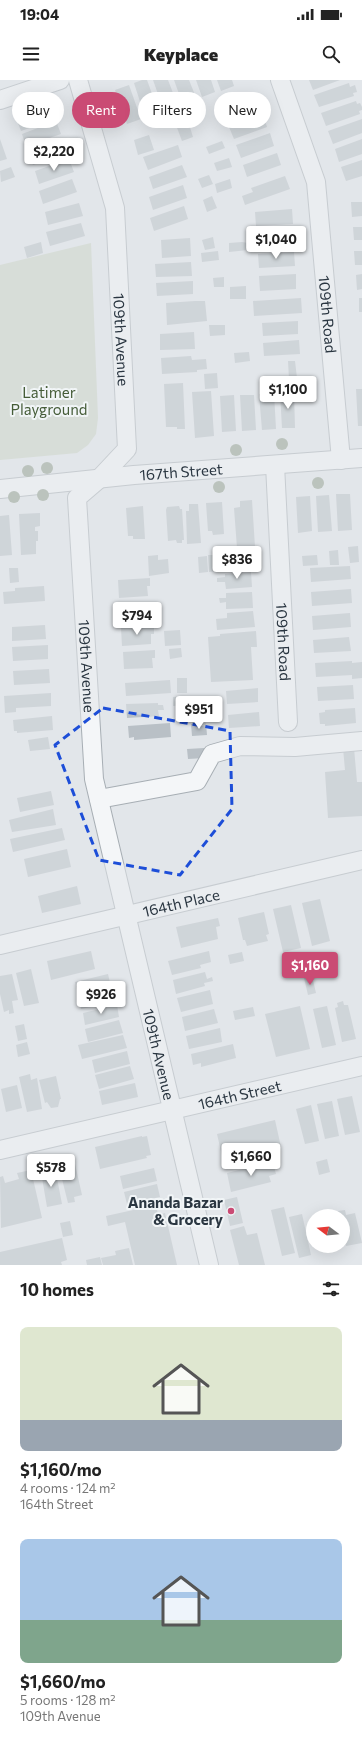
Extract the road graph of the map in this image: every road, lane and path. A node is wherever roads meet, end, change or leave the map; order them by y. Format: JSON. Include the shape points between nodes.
{"nodes":[{"id":1,"x":60,"y":80,"type":"edge"},
{"id":2,"x":78,"y":80,"type":"edge"},
{"id":3,"x":280,"y":80,"type":"edge"},
{"id":4,"x":0,"y":100,"type":"edge"},
{"id":5,"x":362,"y":458,"type":"edge"},
{"id":6,"x":341,"y":460,"type":"junction"},
{"id":7,"x":275,"y":465,"type":"junction"},
{"id":8,"x":98,"y":480,"type":"junction"},
{"id":9,"x":0,"y":489,"type":"edge"},
{"id":10,"x":288,"y":722,"type":"dead end"},
{"id":11,"x":362,"y":741,"type":"edge"},
{"id":12,"x":99,"y":799,"type":"junction"},
{"id":13,"x":362,"y":860,"type":"edge"},
{"id":14,"x":127,"y":915,"type":"junction"},
{"id":15,"x":0,"y":945,"type":"edge"},
{"id":16,"x":362,"y":1066,"type":"edge"},
{"id":17,"x":173,"y":1110,"type":"junction"},
{"id":18,"x":0,"y":1150,"type":"edge"},
{"id":19,"x":209,"y":1265,"type":"edge"}],
"edges":[{"from":1,"to":4,"type":"street"},
{"from":2,"to":8,"type":"street","name":"109th Avenue","via":[[115,208],[116,223],[127,449]]},
{"from":3,"to":6,"type":"street","name":"109th Road","via":[[316,182]]},
{"from":5,"to":6,"type":"street","name":"167th Street"},
{"from":6,"to":7,"type":"street","name":"167th Street"},
{"from":7,"to":8,"type":"street","name":"167th Street"},
{"from":7,"to":10,"type":"street","name":"109th Road"},
{"from":8,"to":9,"type":"street","name":"167th Street"},
{"from":8,"to":12,"type":"street","name":"109th Avenue","via":[[76,498],[94,779]]},
{"from":11,"to":12,"type":"street","via":[[294,747],[240,746],[212,754],[197,781]]},
{"from":12,"to":14,"type":"street","name":"109th Avenue"},
{"from":13,"to":14,"type":"street","name":"164th Place"},
{"from":14,"to":15,"type":"street","name":"164th Place"},
{"from":14,"to":17,"type":"street","name":"109th Avenue"},
{"from":16,"to":17,"type":"street","name":"164th Street"},
{"from":17,"to":18,"type":"street","name":"164th Street"},
{"from":17,"to":19,"type":"street","name":"109th Avenue"}]}
